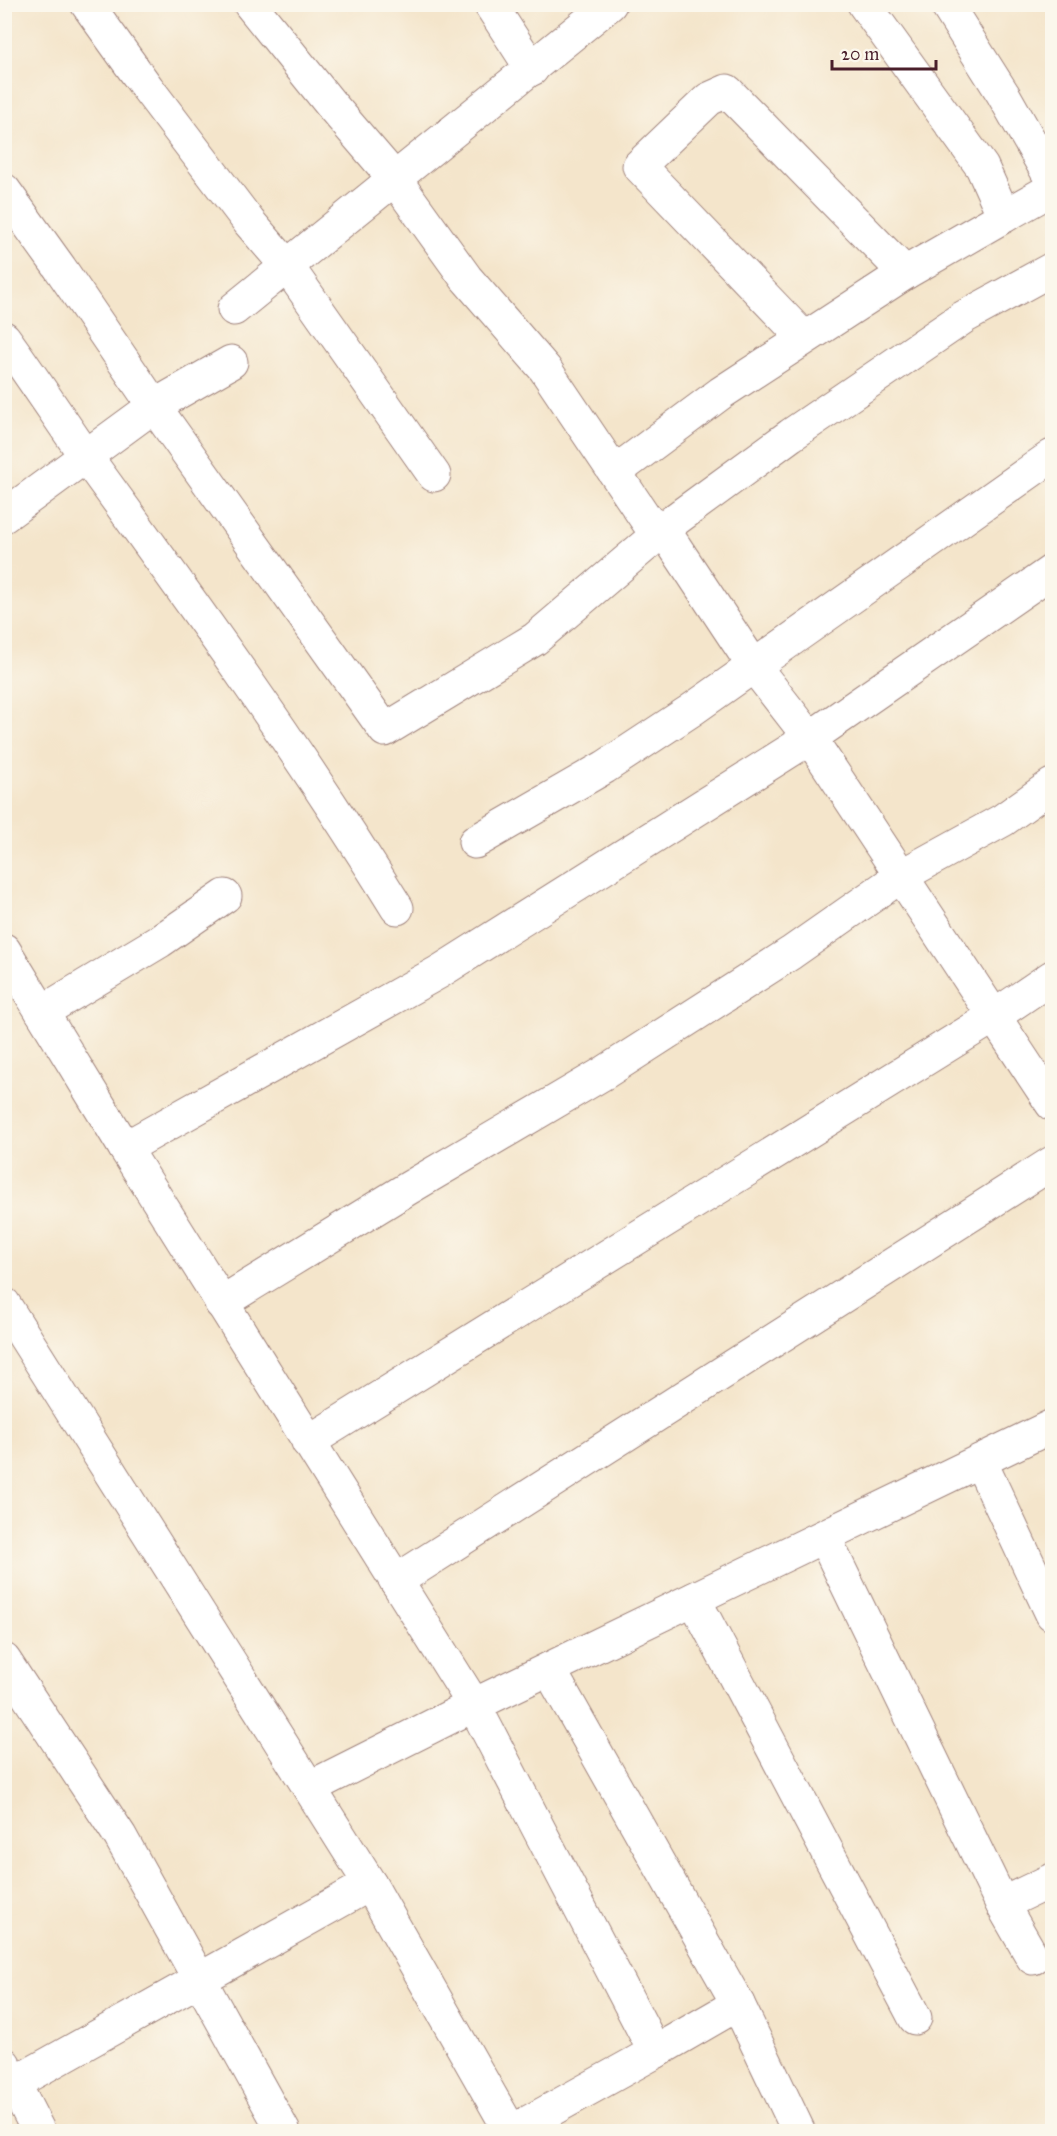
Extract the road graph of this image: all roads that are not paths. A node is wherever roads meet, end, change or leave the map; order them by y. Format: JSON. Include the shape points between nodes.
{"nodes":[{"id":1,"x":87,"y":4,"type":"edge"},
{"id":2,"x":250,"y":4,"type":"edge"},
{"id":3,"x":490,"y":4,"type":"edge"},
{"id":4,"x":864,"y":4,"type":"edge"},
{"id":5,"x":946,"y":4,"type":"edge"},
{"id":6,"x":610,"y":5,"type":"edge"},
{"id":7,"x":532,"y":69,"type":"junction"},
{"id":8,"x":394,"y":178,"type":"junction"},
{"id":9,"x":1053,"y":180,"type":"edge"},
{"id":10,"x":1053,"y":189,"type":"edge"},
{"id":11,"x":4,"y":190,"type":"edge"},
{"id":12,"x":1004,"y":216,"type":"junction"},
{"id":13,"x":287,"y":266,"type":"junction"},
{"id":14,"x":1053,"y":269,"type":"edge"},
{"id":15,"x":905,"y":273,"type":"junction"},
{"id":16,"x":234,"y":309,"type":"dead end"},
{"id":17,"x":4,"y":338,"type":"edge"},
{"id":18,"x":804,"y":338,"type":"junction"},
{"id":19,"x":231,"y":362,"type":"dead end"},
{"id":20,"x":154,"y":406,"type":"junction"},
{"id":21,"x":86,"y":456,"type":"junction"},
{"id":22,"x":1053,"y":456,"type":"edge"},
{"id":23,"x":615,"y":472,"type":"junction"},
{"id":24,"x":434,"y":475,"type":"dead end"},
{"id":25,"x":4,"y":516,"type":"edge"},
{"id":26,"x":663,"y":529,"type":"junction"},
{"id":27,"x":1053,"y":571,"type":"edge"},
{"id":28,"x":753,"y":665,"type":"junction"},
{"id":29,"x":810,"y":738,"type":"junction"},
{"id":30,"x":1053,"y":785,"type":"edge"},
{"id":31,"x":476,"y":842,"type":"dead end"},
{"id":32,"x":901,"y":876,"type":"junction"},
{"id":33,"x":225,"y":896,"type":"dead end"},
{"id":34,"x":397,"y":908,"type":"dead end"},
{"id":35,"x":4,"y":950,"type":"edge"},
{"id":36,"x":1053,"y":977,"type":"edge"},
{"id":37,"x":42,"y":1012,"type":"junction"},
{"id":38,"x":993,"y":1017,"type":"junction"},
{"id":39,"x":1053,"y":1104,"type":"edge"},
{"id":40,"x":125,"y":1148,"type":"junction"},
{"id":41,"x":1053,"y":1163,"type":"edge"},
{"id":42,"x":221,"y":1303,"type":"junction"},
{"id":43,"x":4,"y":1304,"type":"edge"},
{"id":44,"x":1053,"y":1426,"type":"edge"},
{"id":45,"x":308,"y":1442,"type":"junction"},
{"id":46,"x":980,"y":1461,"type":"junction"},
{"id":47,"x":824,"y":1537,"type":"junction"},
{"id":48,"x":396,"y":1581,"type":"junction"},
{"id":49,"x":694,"y":1599,"type":"junction"},
{"id":50,"x":1053,"y":1614,"type":"edge"},
{"id":51,"x":4,"y":1660,"type":"edge"},
{"id":52,"x":549,"y":1669,"type":"junction"},
{"id":53,"x":474,"y":1706,"type":"junction"},
{"id":54,"x":309,"y":1788,"type":"junction"},
{"id":55,"x":1053,"y":1880,"type":"edge"},
{"id":56,"x":370,"y":1884,"type":"junction"},
{"id":57,"x":1002,"y":1904,"type":"junction"},
{"id":58,"x":1033,"y":1958,"type":"dead end"},
{"id":59,"x":200,"y":1981,"type":"junction"},
{"id":60,"x":738,"y":2004,"type":"junction"},
{"id":61,"x":915,"y":2018,"type":"dead end"},
{"id":62,"x":655,"y":2052,"type":"junction"},
{"id":63,"x":8,"y":2078,"type":"edge"},
{"id":64,"x":39,"y":2132,"type":"edge"},
{"id":65,"x":284,"y":2132,"type":"edge"},
{"id":66,"x":511,"y":2132,"type":"edge"},
{"id":67,"x":799,"y":2132,"type":"edge"}],
"edges":[{"from":1,"to":13,"type":"street","via":[[249,222]]},
{"from":2,"to":8,"type":"street"},
{"from":3,"to":7,"type":"street"},
{"from":4,"to":12,"type":"street","via":[[982,167]]},
{"from":5,"to":9,"type":"street"},
{"from":6,"to":7,"type":"street"},
{"from":7,"to":8,"type":"street"},
{"from":8,"to":13,"type":"street"},
{"from":8,"to":23,"type":"street","via":[[466,279],[545,369]]},
{"from":10,"to":12,"type":"street"},
{"from":11,"to":20,"type":"street"},
{"from":12,"to":15,"type":"street"},
{"from":13,"to":16,"type":"street"},
{"from":13,"to":24,"type":"street"},
{"from":14,"to":26,"type":"street","via":[[964,317],[791,435]]},
{"from":15,"to":18,"type":"street"},
{"from":15,"to":18,"type":"street","via":[[727,92],[709,99],[639,166]]},
{"from":17,"to":21,"type":"street"},
{"from":18,"to":23,"type":"street","via":[[721,393]]},
{"from":19,"to":20,"type":"street"},
{"from":20,"to":21,"type":"street"},
{"from":20,"to":26,"type":"street","via":[[385,730],[535,639]]},
{"from":21,"to":25,"type":"street"},
{"from":21,"to":34,"type":"street","via":[[214,632]]},
{"from":22,"to":28,"type":"street"},
{"from":23,"to":26,"type":"street","via":[[648,522]]},
{"from":26,"to":28,"type":"street"},
{"from":27,"to":29,"type":"street"},
{"from":28,"to":29,"type":"street"},
{"from":28,"to":31,"type":"street","via":[[605,767]]},
{"from":29,"to":32,"type":"street"},
{"from":29,"to":40,"type":"street","via":[[439,972]]},
{"from":30,"to":32,"type":"street","via":[[1003,820]]},
{"from":32,"to":38,"type":"street"},
{"from":32,"to":42,"type":"street","via":[[791,953],[604,1073]]},
{"from":33,"to":37,"type":"street","via":[[160,941]]},
{"from":35,"to":37,"type":"street"},
{"from":36,"to":38,"type":"street"},
{"from":37,"to":40,"type":"street"},
{"from":38,"to":39,"type":"street"},
{"from":38,"to":45,"type":"street"},
{"from":40,"to":42,"type":"street"},
{"from":41,"to":48,"type":"street"},
{"from":42,"to":45,"type":"street"},
{"from":43,"to":54,"type":"street"},
{"from":44,"to":46,"type":"street"},
{"from":45,"to":48,"type":"street"},
{"from":46,"to":47,"type":"street"},
{"from":46,"to":50,"type":"street"},
{"from":47,"to":49,"type":"street"},
{"from":47,"to":57,"type":"street"},
{"from":48,"to":53,"type":"street"},
{"from":49,"to":52,"type":"street"},
{"from":49,"to":61,"type":"street"},
{"from":51,"to":59,"type":"street","via":[[120,1836]]},
{"from":52,"to":53,"type":"street"},
{"from":52,"to":60,"type":"street"},
{"from":53,"to":54,"type":"street"},
{"from":53,"to":62,"type":"street"},
{"from":54,"to":56,"type":"street"},
{"from":55,"to":57,"type":"street"},
{"from":56,"to":59,"type":"street"},
{"from":56,"to":66,"type":"street"},
{"from":57,"to":58,"type":"street"},
{"from":59,"to":63,"type":"street"},
{"from":59,"to":65,"type":"street"},
{"from":60,"to":62,"type":"street"},
{"from":60,"to":67,"type":"street"},
{"from":62,"to":66,"type":"street"},
{"from":63,"to":64,"type":"street"}]}
